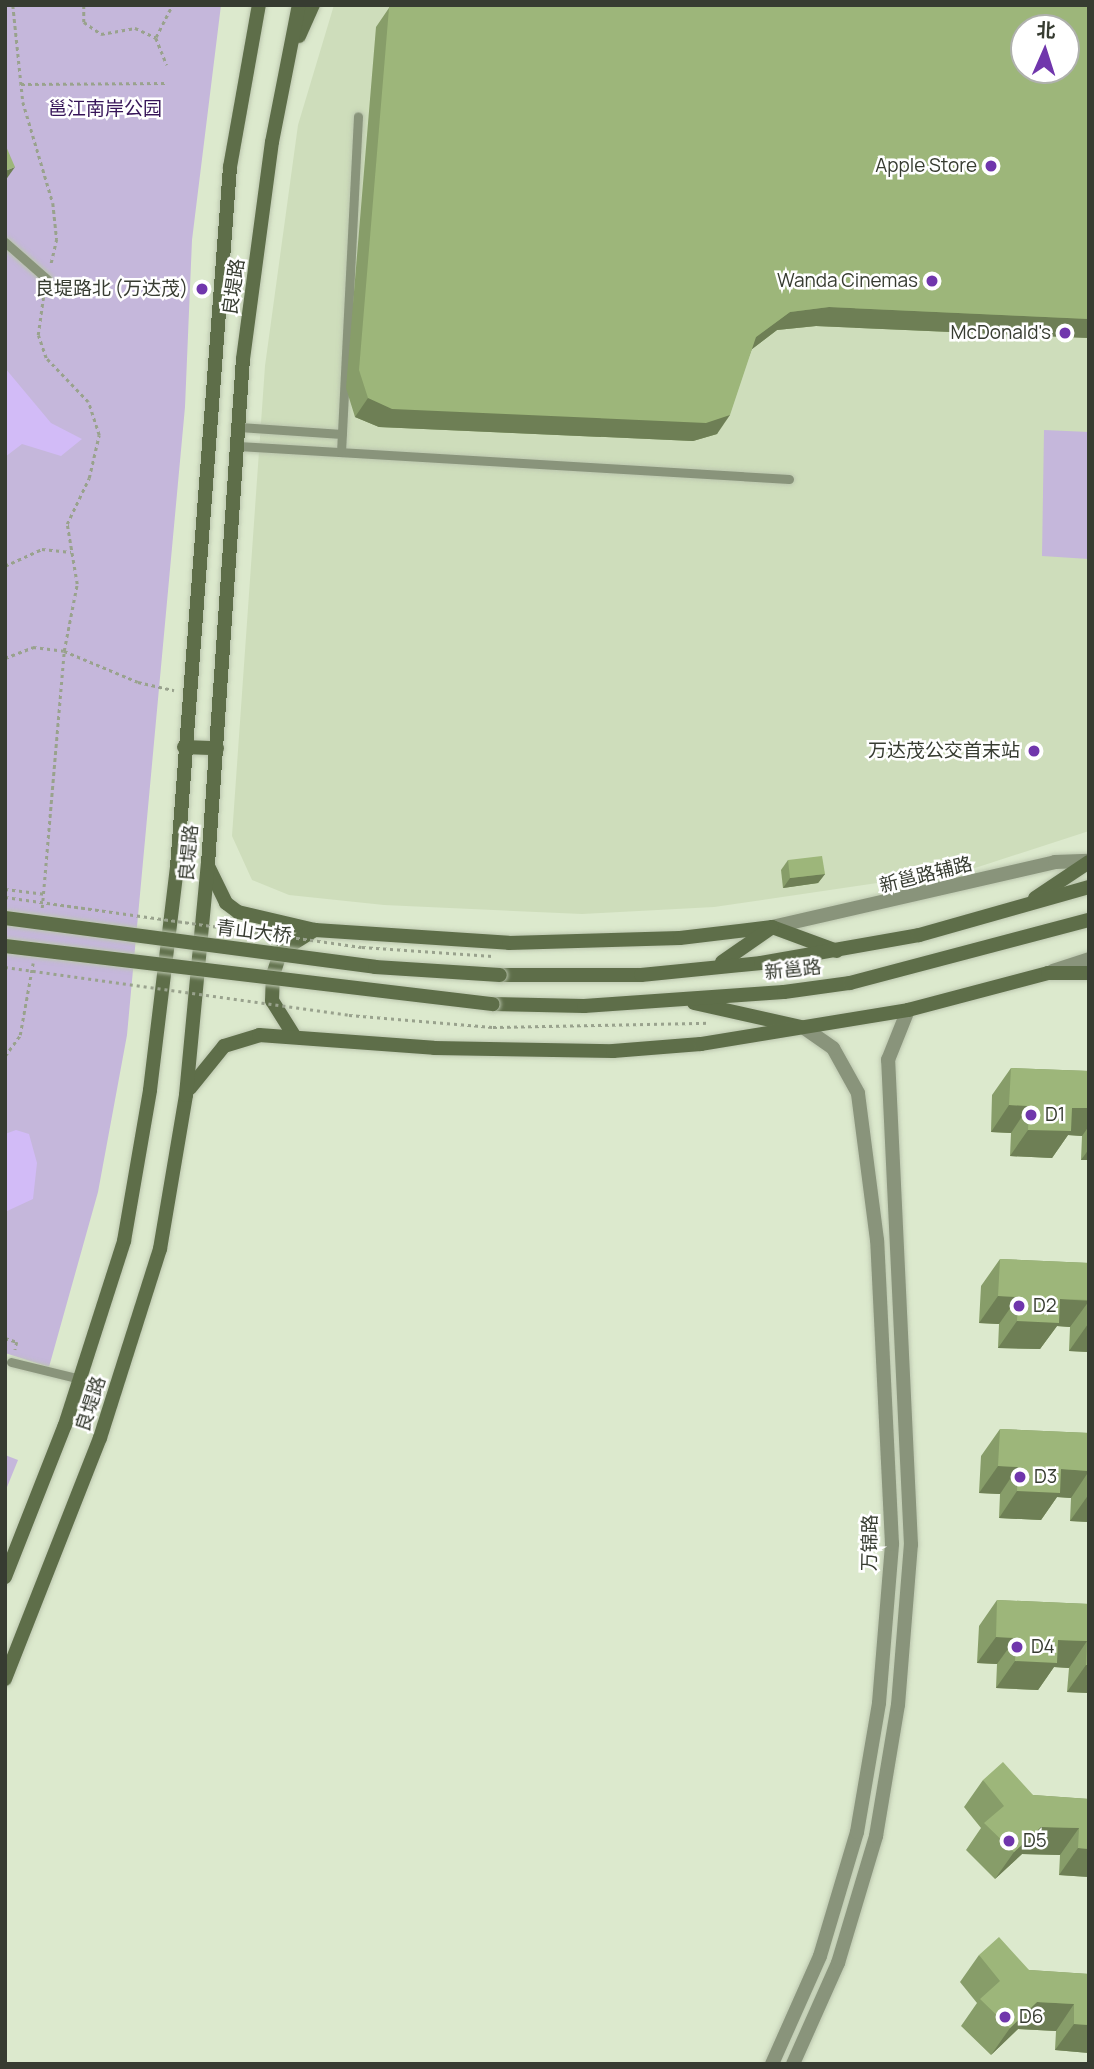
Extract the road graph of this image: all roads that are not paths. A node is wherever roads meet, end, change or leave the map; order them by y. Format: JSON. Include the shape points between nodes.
{"nodes":[{"id":1,"x":259,"y":5,"type":"edge"},
{"id":2,"x":299,"y":5,"type":"edge"},
{"id":3,"x":313,"y":5,"type":"edge"},
{"id":4,"x":289,"y":57,"type":"junction"},
{"id":5,"x":358,"y":116,"type":"dead end"},
{"id":6,"x":5,"y":242,"type":"edge"},
{"id":7,"x":47,"y":279,"type":"road end"},
{"id":8,"x":239,"y":427,"type":"junction"},
{"id":9,"x":342,"y":434,"type":"junction"},
{"id":10,"x":238,"y":446,"type":"junction"},
{"id":11,"x":341,"y":452,"type":"junction"},
{"id":12,"x":789,"y":479,"type":"dead end"},
{"id":13,"x":184,"y":747,"type":"junction"},
{"id":14,"x":217,"y":748,"type":"junction"},
{"id":15,"x":1089,"y":862,"type":"edge"},
{"id":16,"x":208,"y":864,"type":"junction"},
{"id":17,"x":1089,"y":887,"type":"edge"},
{"id":18,"x":1024,"y":905,"type":"junction"},
{"id":19,"x":5,"y":918,"type":"edge"},
{"id":20,"x":1089,"y":920,"type":"edge"},
{"id":21,"x":772,"y":927,"type":"junction"},
{"id":22,"x":315,"y":930,"type":"junction"},
{"id":23,"x":5,"y":946,"type":"edge"},
{"id":24,"x":837,"y":951,"type":"junction"},
{"id":25,"x":1089,"y":959,"type":"edge"},
{"id":26,"x":709,"y":968,"type":"junction"},
{"id":27,"x":1048,"y":973,"type":"junction"},
{"id":28,"x":1089,"y":973,"type":"edge"},
{"id":29,"x":500,"y":975,"type":"joint"},
{"id":30,"x":676,"y":1000,"type":"junction"},
{"id":31,"x":908,"y":1010,"type":"junction"},
{"id":32,"x":804,"y":1028,"type":"junction"},
{"id":33,"x":293,"y":1034,"type":"junction"},
{"id":34,"x":186,"y":1095,"type":"junction"},
{"id":35,"x":11,"y":1362,"type":"road end"},
{"id":36,"x":80,"y":1379,"type":"junction"},
{"id":37,"x":5,"y":1577,"type":"edge"},
{"id":38,"x":5,"y":1679,"type":"edge"},
{"id":39,"x":772,"y":2064,"type":"edge"},
{"id":40,"x":793,"y":2064,"type":"edge"}],
"edges":[{"from":1,"to":13,"type":"main road","name":"良堤路","via":[[230,167]]},
{"from":2,"to":4,"type":"main road","name":"良堤路"},
{"from":3,"to":4,"type":"main road"},
{"from":4,"to":8,"type":"main road","name":"良堤路","via":[[251,304]]},
{"from":5,"to":9,"type":"lane"},
{"from":6,"to":7,"type":"lane"},
{"from":8,"to":9,"type":"lane"},
{"from":8,"to":10,"type":"main road","name":"良堤路"},
{"from":9,"to":11,"type":"lane"},
{"from":10,"to":11,"type":"lane"},
{"from":10,"to":14,"type":"main road","name":"良堤路"},
{"from":11,"to":12,"type":"lane"},
{"from":13,"to":14,"type":"main road"},
{"from":13,"to":36,"type":"main road","name":"良堤路","via":[[150,1090],[124,1241]]},
{"from":14,"to":16,"type":"main road","name":"良堤路"},
{"from":15,"to":18,"type":"main road"},
{"from":15,"to":21,"type":"street","name":"新邕路辅路","via":[[1055,862]]},
{"from":16,"to":22,"type":"main road","via":[[226,904],[238,912]]},
{"from":16,"to":34,"type":"main road","name":"良堤路"},
{"from":17,"to":18,"type":"main road","name":"新邕路"},
{"from":18,"to":24,"type":"main road","name":"新邕路"},
{"from":19,"to":29,"type":"main road","name":"青山大桥","bridge":true,"via":[[362,965]]},
{"from":20,"to":30,"type":"main road","name":"新邕路","via":[[850,983]]},
{"from":21,"to":22,"type":"main road","via":[[680,938],[509,943]]},
{"from":21,"to":24,"type":"main road"},
{"from":21,"to":26,"type":"main road","via":[[736,956]]},
{"from":22,"to":33,"type":"main road","via":[[281,951],[273,975],[272,1001]]},
{"from":23,"to":30,"type":"main road","name":"新邕路","bridge":true,"via":[[493,1004]]},
{"from":24,"to":26,"type":"main road","name":"新邕路"},
{"from":25,"to":27,"type":"street"},
{"from":26,"to":29,"type":"main road","name":"新邕路"},
{"from":27,"to":28,"type":"main road"},
{"from":27,"to":31,"type":"main road"},
{"from":30,"to":32,"type":"main road"},
{"from":31,"to":32,"type":"main road"},
{"from":31,"to":40,"type":"street","name":"万锦路","via":[[888,1060],[911,1545],[898,1705],[872,1849],[838,1963]]},
{"from":32,"to":33,"type":"main road","via":[[613,1051],[434,1048]]},
{"from":32,"to":39,"type":"street","name":"万锦路","via":[[833,1048],[858,1093],[877,1240],[892,1544],[878,1703],[857,1832],[820,1956]]},
{"from":33,"to":34,"type":"main road","via":[[224,1046],[201,1067]]},
{"from":34,"to":38,"type":"main road","name":"良堤路","via":[[160,1249],[100,1438]]},
{"from":35,"to":36,"type":"lane"},
{"from":36,"to":37,"type":"main road","name":"良堤路"}]}
